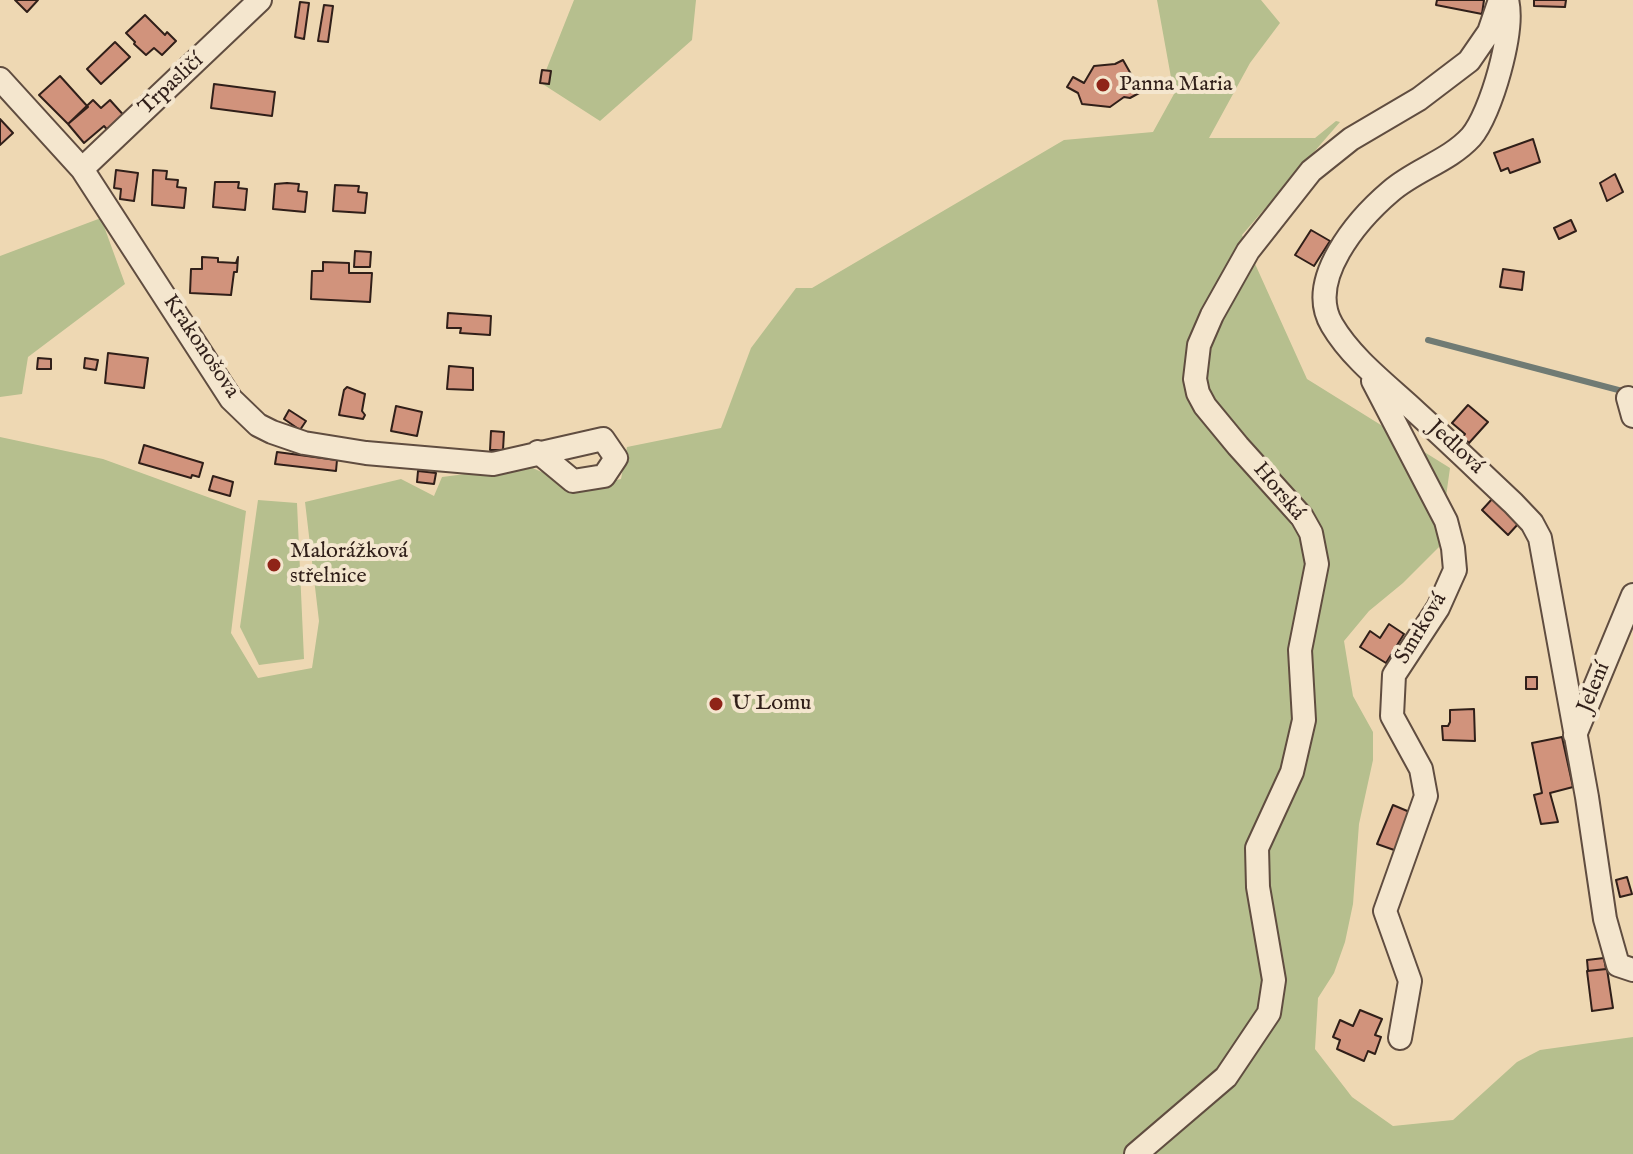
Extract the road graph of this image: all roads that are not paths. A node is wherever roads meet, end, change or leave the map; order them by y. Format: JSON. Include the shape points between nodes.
{"nodes":[{"id":1,"x":260,"y":0,"type":"edge"},
{"id":2,"x":1500,"y":0,"type":"edge"},
{"id":3,"x":1507,"y":0,"type":"edge"},
{"id":4,"x":0,"y":79,"type":"edge"},
{"id":5,"x":82,"y":169,"type":"junction"},
{"id":6,"x":1365,"y":366,"type":"junction"},
{"id":7,"x":538,"y":452,"type":"dead end"},
{"id":8,"x":1633,"y":595,"type":"edge"},
{"id":9,"x":1575,"y":736,"type":"junction"},
{"id":10,"x":1633,"y":970,"type":"edge"},
{"id":11,"x":1400,"y":1038,"type":"dead end"},
{"id":12,"x":1136,"y":1154,"type":"edge"}],
"edges":[{"from":1,"to":5,"type":"street","name":"Trpasličí"},
{"from":2,"to":12,"type":"street","name":"Horská","via":[[1489,32],[1469,61],[1311,171],[1248,251],[1199,345],[1195,379],[1205,406],[1302,517],[1317,564],[1300,650],[1304,720],[1292,772],[1257,848],[1274,980],[1269,1013],[1226,1077]]},
{"from":3,"to":6,"type":"street","name":"Jedlová","via":[[1511,15],[1506,45],[1479,125],[1456,150],[1390,192],[1351,233],[1327,280],[1324,307],[1331,324]]},
{"from":4,"to":5,"type":"street","name":"Krakonošova"},
{"from":5,"to":7,"type":"street","name":"Krakonošova","via":[[231,399],[258,425],[304,443],[366,453],[493,464]]},
{"from":6,"to":9,"type":"street","name":"Jedlová","via":[[1532,523],[1540,538]]},
{"from":6,"to":11,"type":"street","name":"Smrková","via":[[1446,521],[1455,570],[1431,620],[1394,675],[1392,716],[1421,769],[1426,796],[1385,911],[1410,981]]},
{"from":8,"to":9,"type":"street","name":"Jelení"},
{"from":9,"to":10,"type":"street","name":"Jedlová","via":[[1605,919],[1618,965]]}]}
